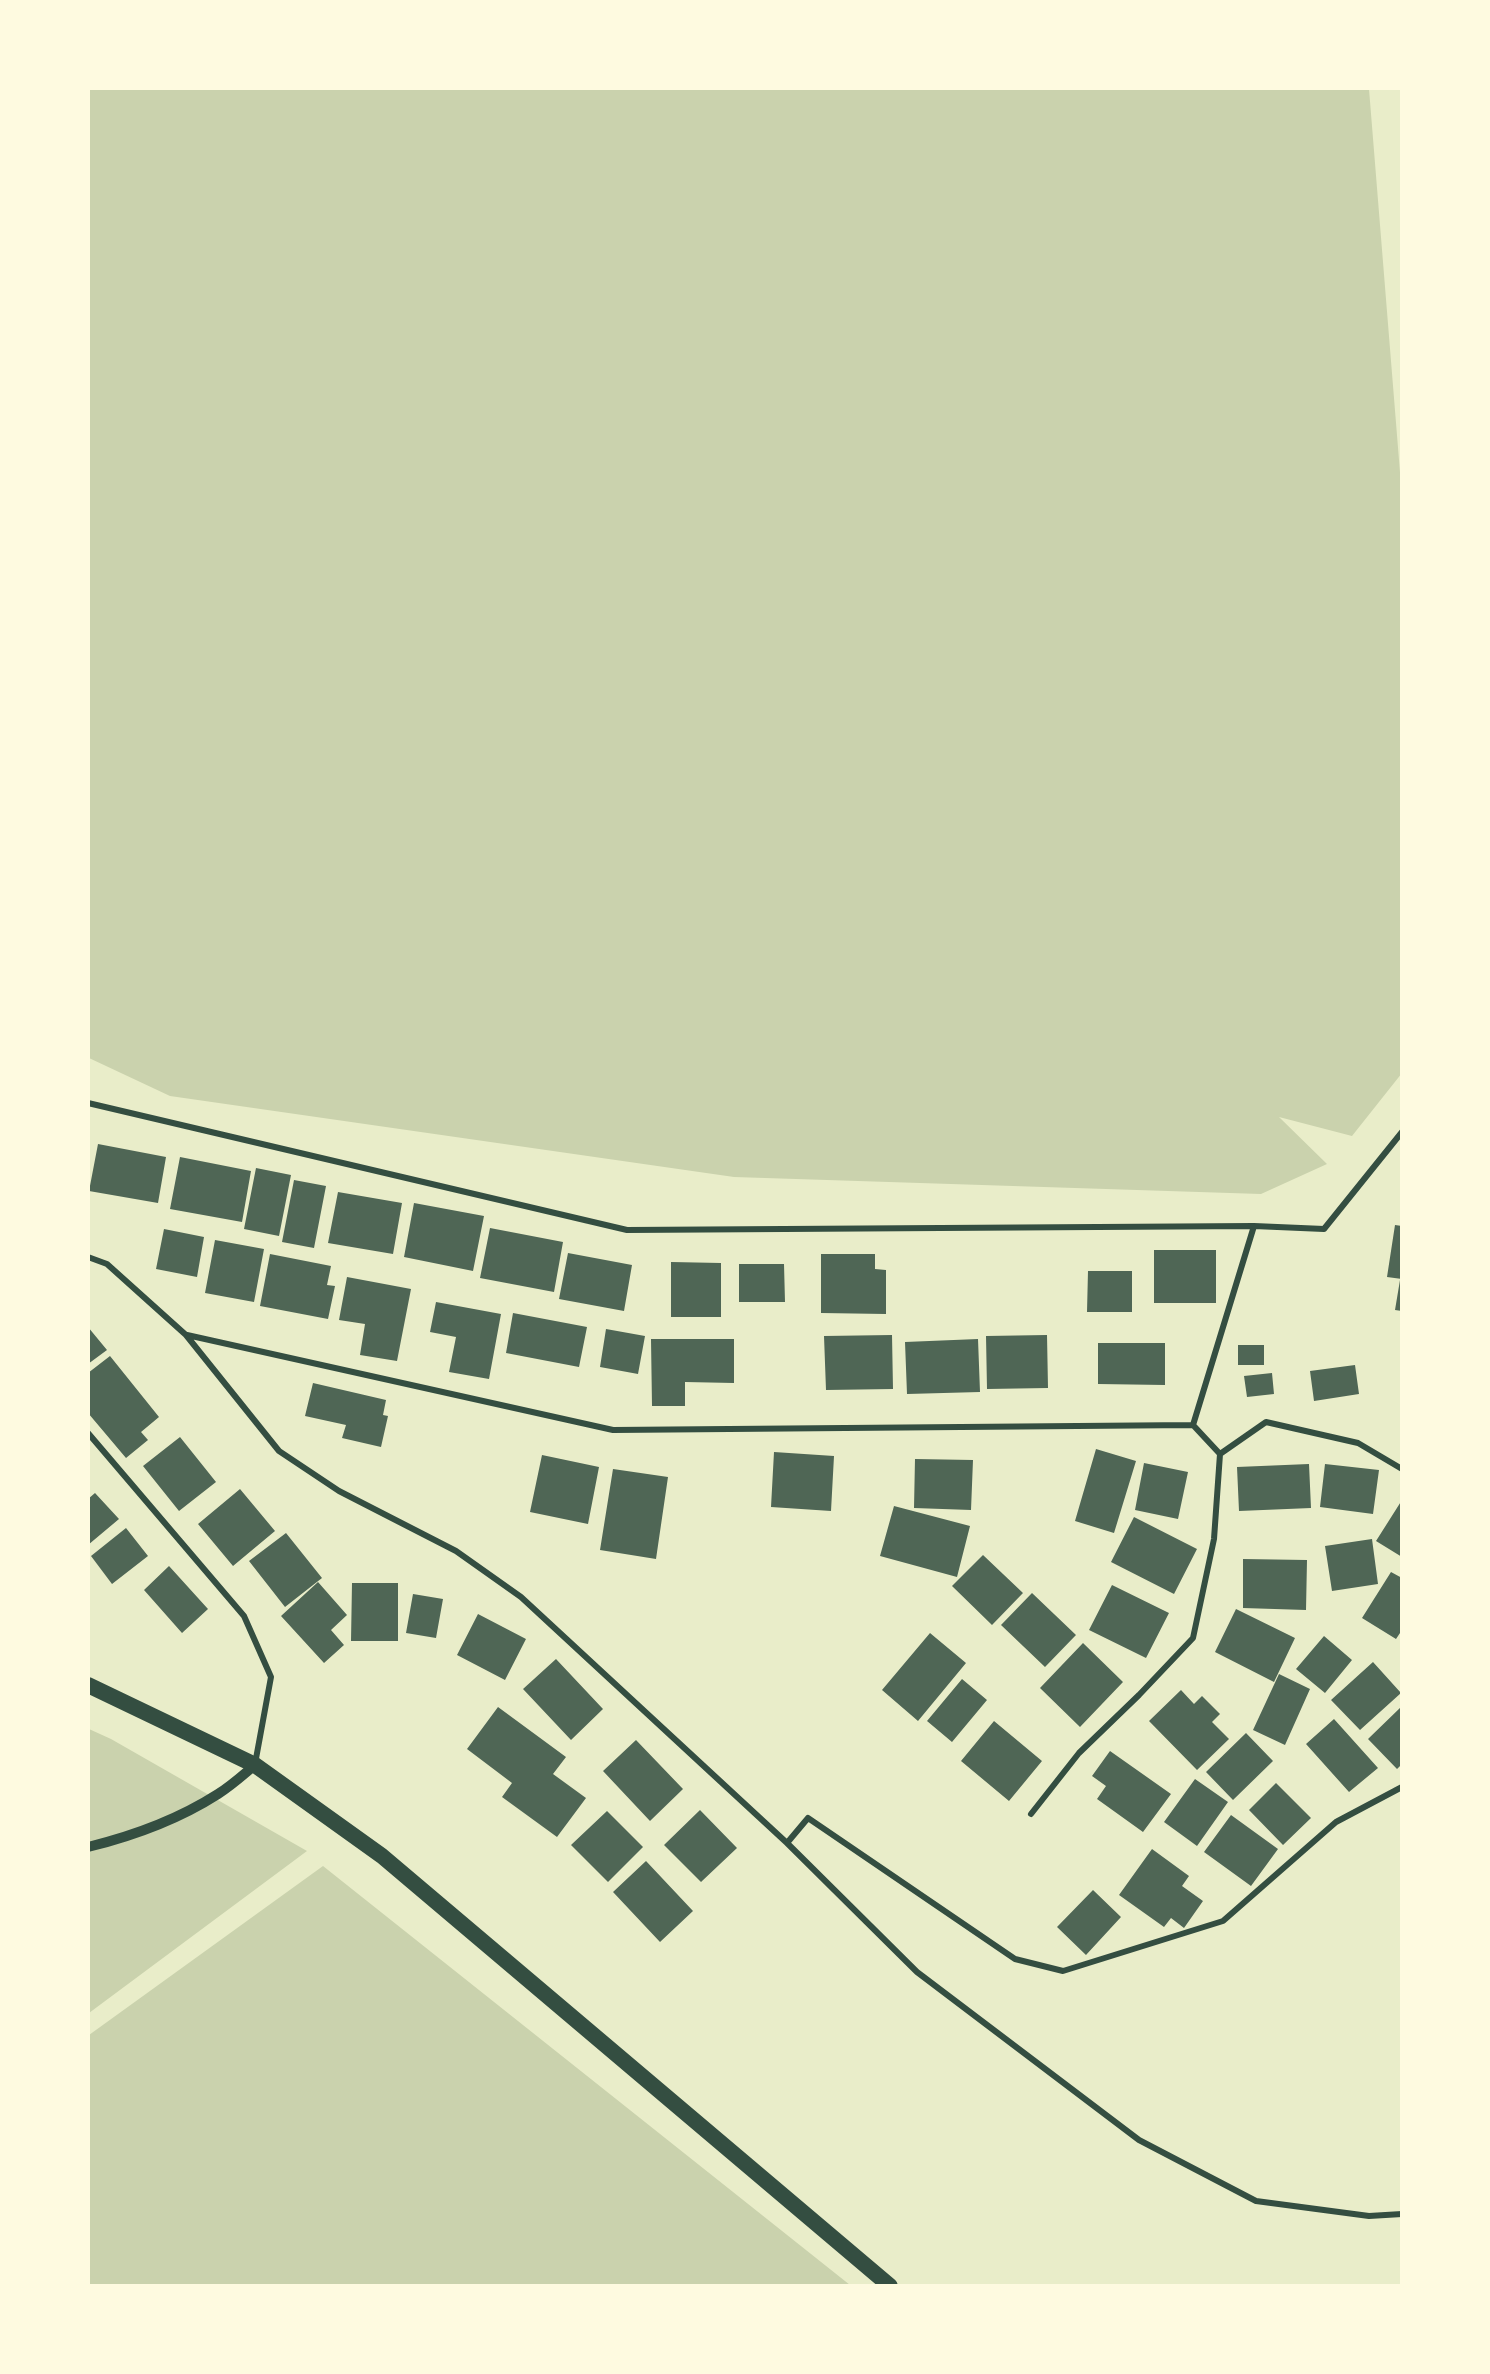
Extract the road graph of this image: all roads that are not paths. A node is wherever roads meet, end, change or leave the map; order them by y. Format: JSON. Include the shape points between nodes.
{"nodes":[{"id":1,"x":88,"y":1103,"type":"edge"},
{"id":2,"x":1401,"y":1132,"type":"edge"},
{"id":3,"x":1254,"y":1226,"type":"junction"},
{"id":4,"x":88,"y":1257,"type":"edge"},
{"id":5,"x":186,"y":1335,"type":"junction"},
{"id":6,"x":1193,"y":1425,"type":"junction"},
{"id":7,"x":88,"y":1433,"type":"edge"},
{"id":8,"x":1220,"y":1454,"type":"junction"},
{"id":9,"x":1401,"y":1469,"type":"edge"},
{"id":10,"x":88,"y":1684,"type":"edge"},
{"id":11,"x":255,"y":1766,"type":"junction"},
{"id":12,"x":1401,"y":1787,"type":"edge"},
{"id":13,"x":1031,"y":1814,"type":"dead end"},
{"id":14,"x":787,"y":1843,"type":"junction"},
{"id":15,"x":88,"y":1847,"type":"edge"},
{"id":16,"x":1401,"y":2214,"type":"edge"},
{"id":17,"x":890,"y":2286,"type":"edge"}],
"edges":[{"from":1,"to":3,"type":"street","via":[[627,1230]]},
{"from":2,"to":3,"type":"street","via":[[1324,1229]]},
{"from":3,"to":6,"type":"street"},
{"from":4,"to":5,"type":"street","via":[[107,1264]]},
{"from":5,"to":6,"type":"street","via":[[613,1430]]},
{"from":5,"to":14,"type":"street","via":[[279,1451],[339,1491],[456,1551],[521,1597]]},
{"from":6,"to":8,"type":"street"},
{"from":7,"to":11,"type":"street","via":[[244,1616],[271,1677]]},
{"from":8,"to":9,"type":"street","via":[[1266,1422],[1358,1443]]},
{"from":8,"to":13,"type":"street","via":[[1214,1539],[1193,1638],[1079,1754]]},
{"from":10,"to":11,"type":"highway"},
{"from":11,"to":15,"type":"street","via":[[186,1813]]},
{"from":11,"to":17,"type":"highway","via":[[382,1856]]},
{"from":12,"to":14,"type":"street","via":[[1335,1822],[1223,1921],[1063,1971],[1015,1959],[808,1818]]},
{"from":14,"to":16,"type":"street","via":[[917,1972],[1139,2140],[1256,2201],[1369,2216]]}]}
